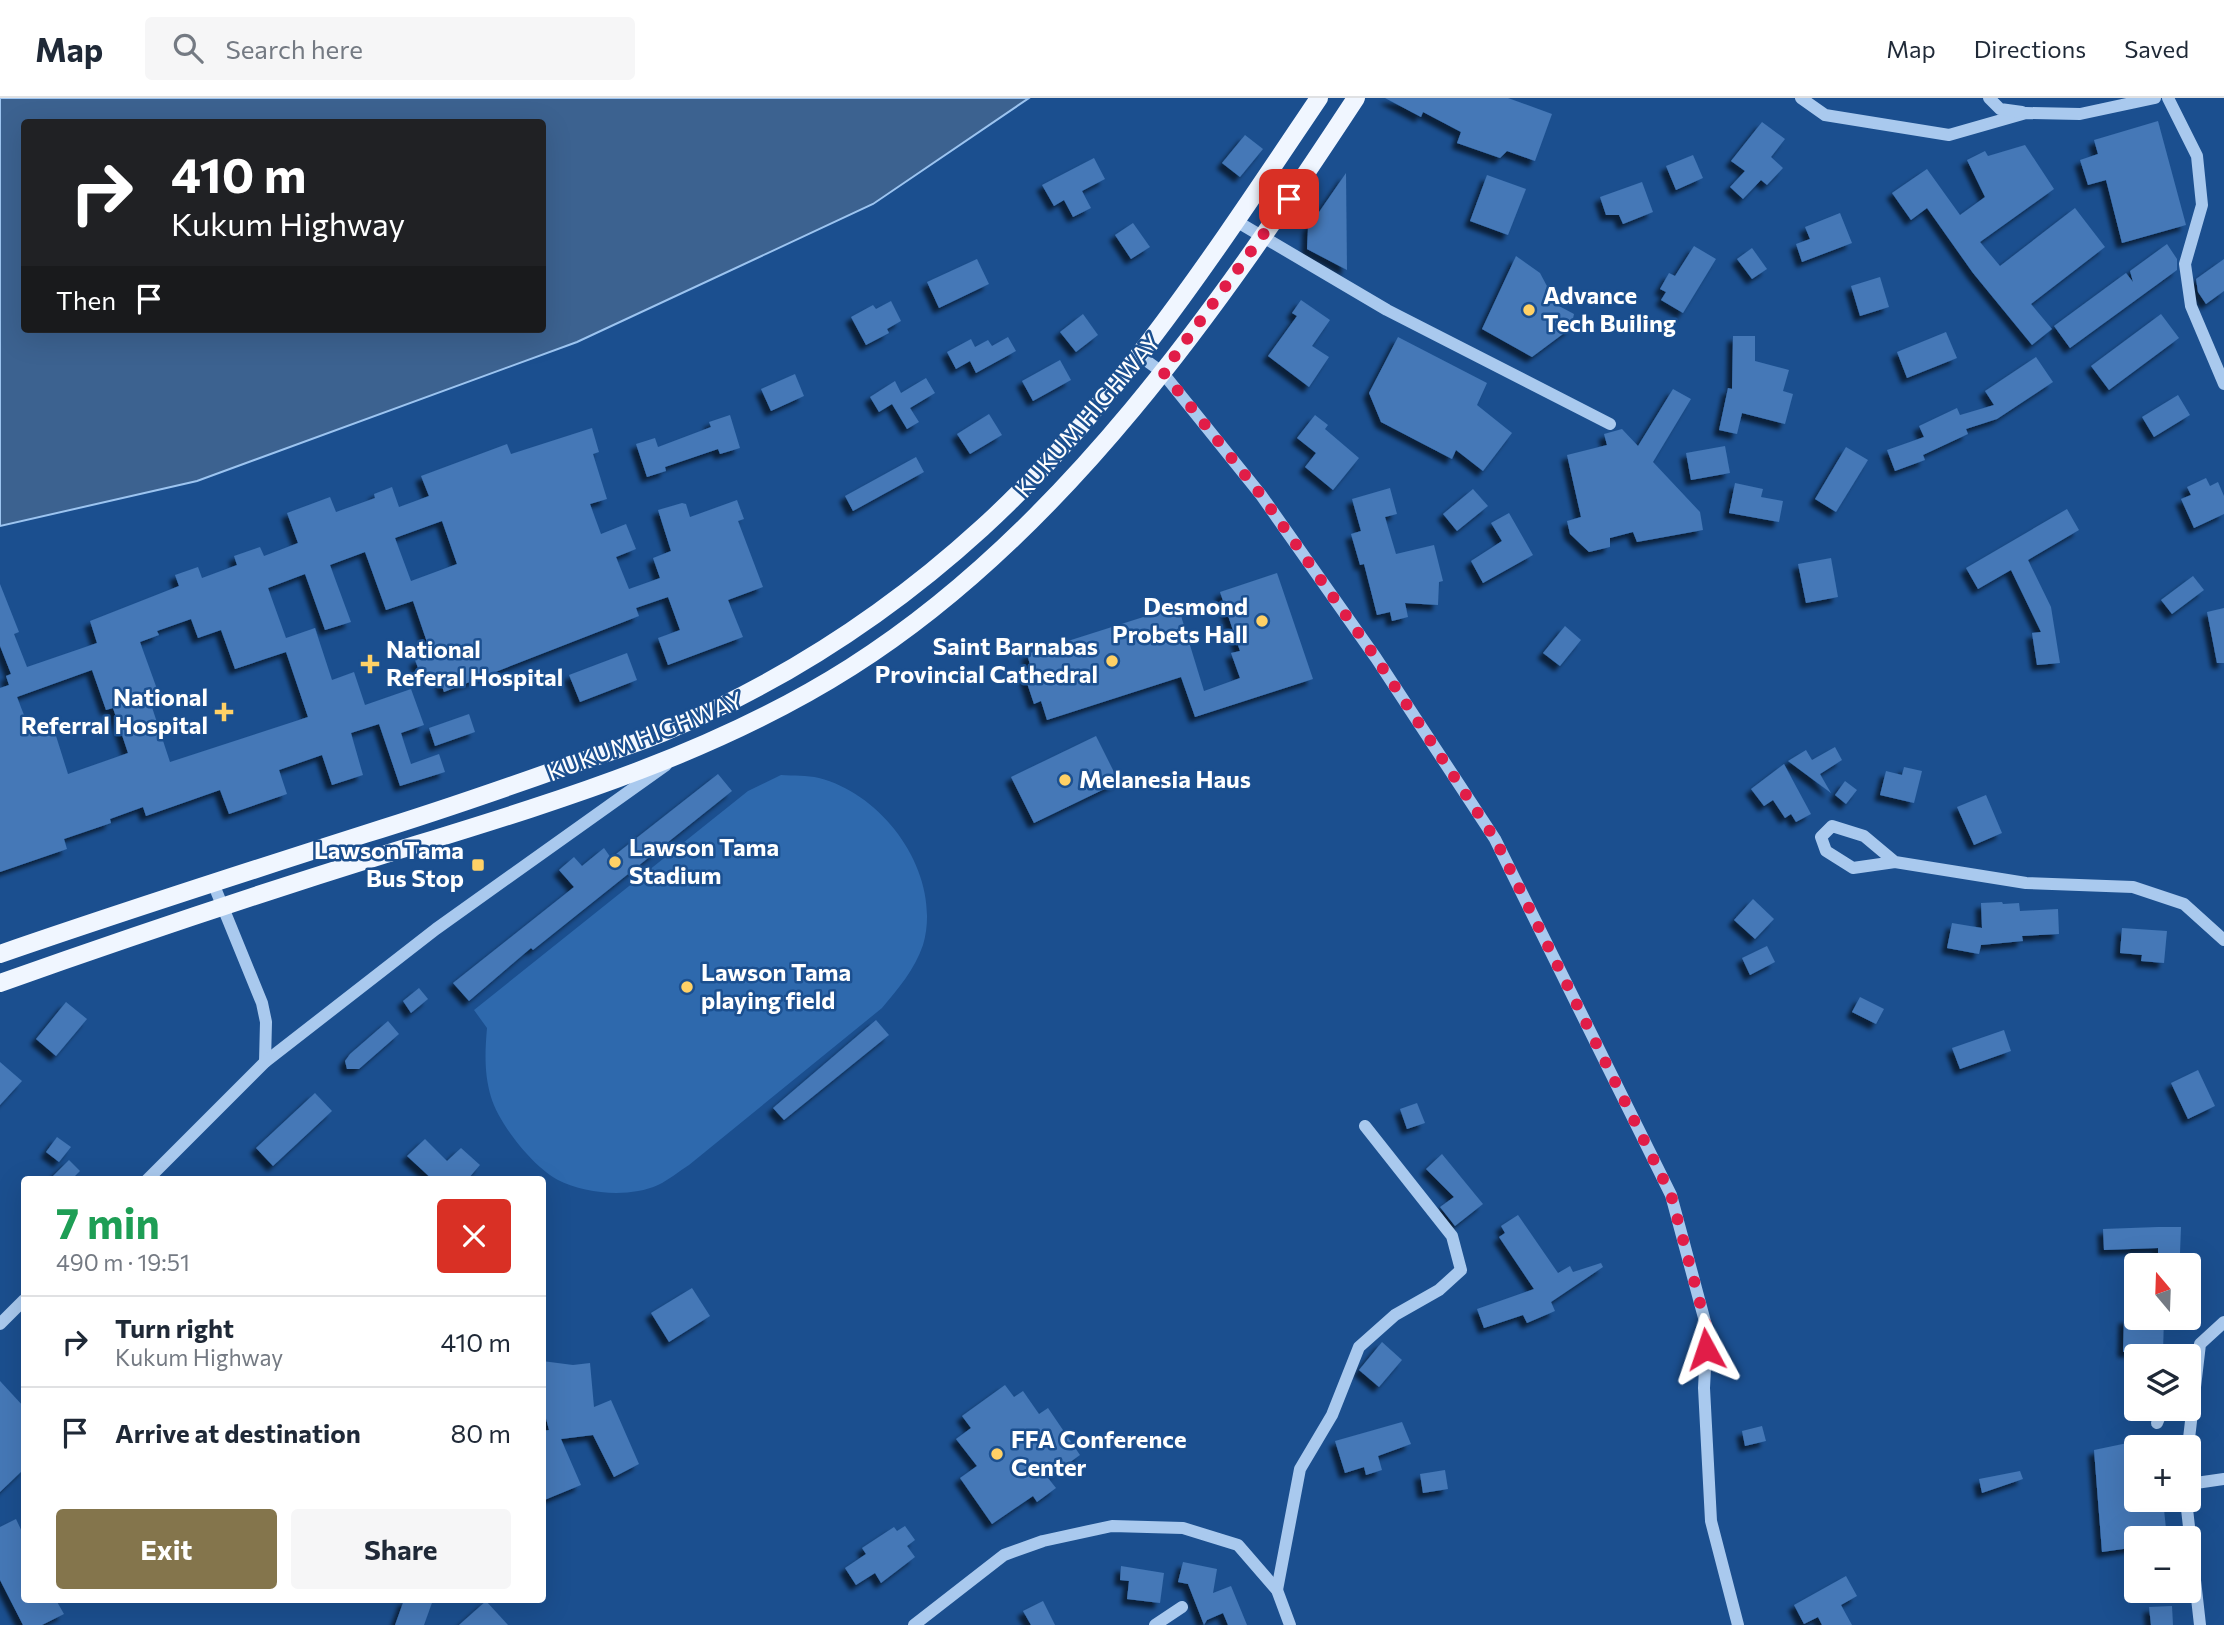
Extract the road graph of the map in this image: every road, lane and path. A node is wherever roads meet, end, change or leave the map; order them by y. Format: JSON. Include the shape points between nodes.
{"nodes":[{"id":1,"x":1319,"y":98,"type":"edge"},
{"id":2,"x":1356,"y":98,"type":"edge"},
{"id":3,"x":1801,"y":98,"type":"edge"},
{"id":4,"x":1989,"y":98,"type":"edge"},
{"id":5,"x":2155,"y":98,"type":"edge"},
{"id":6,"x":2168,"y":98,"type":"edge"},
{"id":7,"x":2026,"y":113,"type":"junction"},
{"id":8,"x":1236,"y":220,"type":"junction"},
{"id":9,"x":1263,"y":239,"type":"junction"},
{"id":10,"x":1137,"y":354,"type":"junction"},
{"id":11,"x":1163,"y":372,"type":"junction"},
{"id":12,"x":2224,"y":384,"type":"edge"},
{"id":13,"x":1610,"y":424,"type":"dead end"},
{"id":14,"x":681,"y":755,"type":"junction"},
{"id":15,"x":1895,"y":862,"type":"junction"},
{"id":16,"x":213,"y":883,"type":"junction"},
{"id":17,"x":221,"y":905,"type":"junction"},
{"id":18,"x":2224,"y":940,"type":"edge"},
{"id":19,"x":0,"y":954,"type":"edge"},
{"id":20,"x":0,"y":983,"type":"edge"},
{"id":21,"x":265,"y":1062,"type":"junction"},
{"id":22,"x":1365,"y":1126,"type":"dead end"},
{"id":23,"x":151,"y":1176,"type":"edge"},
{"id":24,"x":21,"y":1303,"type":"edge"},
{"id":25,"x":2224,"y":1322,"type":"edge"},
{"id":26,"x":0,"y":1324,"type":"edge"},
{"id":27,"x":2200,"y":1344,"type":"edge"},
{"id":28,"x":2224,"y":1479,"type":"edge"},
{"id":29,"x":2201,"y":1482,"type":"edge"},
{"id":30,"x":2187,"y":1512,"type":"edge"},
{"id":31,"x":1278,"y":1590,"type":"junction"},
{"id":32,"x":1182,"y":1607,"type":"dead end"},
{"id":33,"x":914,"y":1625,"type":"edge"},
{"id":34,"x":1155,"y":1625,"type":"edge"},
{"id":35,"x":1290,"y":1625,"type":"edge"},
{"id":36,"x":1738,"y":1625,"type":"edge"},
{"id":37,"x":2200,"y":1625,"type":"edge"}],
"edges":[{"from":1,"to":8,"type":"main road","name":"KUKUM HIGHWAY"},
{"from":2,"to":9,"type":"main road","name":"KUKUM HIGHWAY"},
{"from":3,"to":7,"type":"street","via":[[1825,116],[1949,135]]},
{"from":4,"to":7,"type":"street","via":[[2000,109]]},
{"from":5,"to":7,"type":"street","via":[[2080,114]]},
{"from":6,"to":12,"type":"street","via":[[2197,156],[2202,205],[2185,264],[2191,306]]},
{"from":8,"to":9,"type":"street"},
{"from":8,"to":10,"type":"main road","name":"KUKUM HIGHWAY"},
{"from":9,"to":11,"type":"main road","name":"KUKUM HIGHWAY"},
{"from":9,"to":13,"type":"street","via":[[1387,310]]},
{"from":10,"to":11,"type":"street"},
{"from":10,"to":16,"type":"main road","name":"KUKUM HIGHWAY","via":[[1057,453],[981,529],[926,576],[809,659],[665,732]]},
{"from":11,"to":14,"type":"main road","name":"KUKUM HIGHWAY","via":[[1034,516],[925,614],[809,693]]},
{"from":11,"to":36,"type":"street","via":[[1261,495],[1495,839],[1671,1195],[1707,1329],[1704,1388],[1711,1521]]},
{"from":14,"to":17,"type":"main road","name":"KUKUM HIGHWAY","via":[[473,827]]},
{"from":14,"to":21,"type":"street","via":[[436,929]]},
{"from":15,"to":15,"type":"street","via":[[1864,836],[1832,826],[1821,837],[1826,851],[1853,868]]},
{"from":15,"to":18,"type":"street","via":[[2026,883],[2133,887],[2184,904]]},
{"from":16,"to":17,"type":"street"},
{"from":16,"to":19,"type":"main road","name":"KUKUM HIGHWAY"},
{"from":17,"to":20,"type":"main road","name":"KUKUM HIGHWAY"},
{"from":17,"to":21,"type":"street","via":[[262,1003]]},
{"from":21,"to":23,"type":"street"},
{"from":22,"to":31,"type":"street","via":[[1452,1236],[1461,1270],[1439,1290],[1395,1315],[1359,1348],[1332,1415],[1300,1469]]},
{"from":24,"to":26,"type":"street"},
{"from":25,"to":27,"type":"street"},
{"from":28,"to":29,"type":"street"},
{"from":30,"to":37,"type":"street"},
{"from":31,"to":33,"type":"street","via":[[1238,1545],[1183,1528],[1112,1526],[1004,1555]]},
{"from":31,"to":35,"type":"street"},
{"from":32,"to":34,"type":"street"}]}
